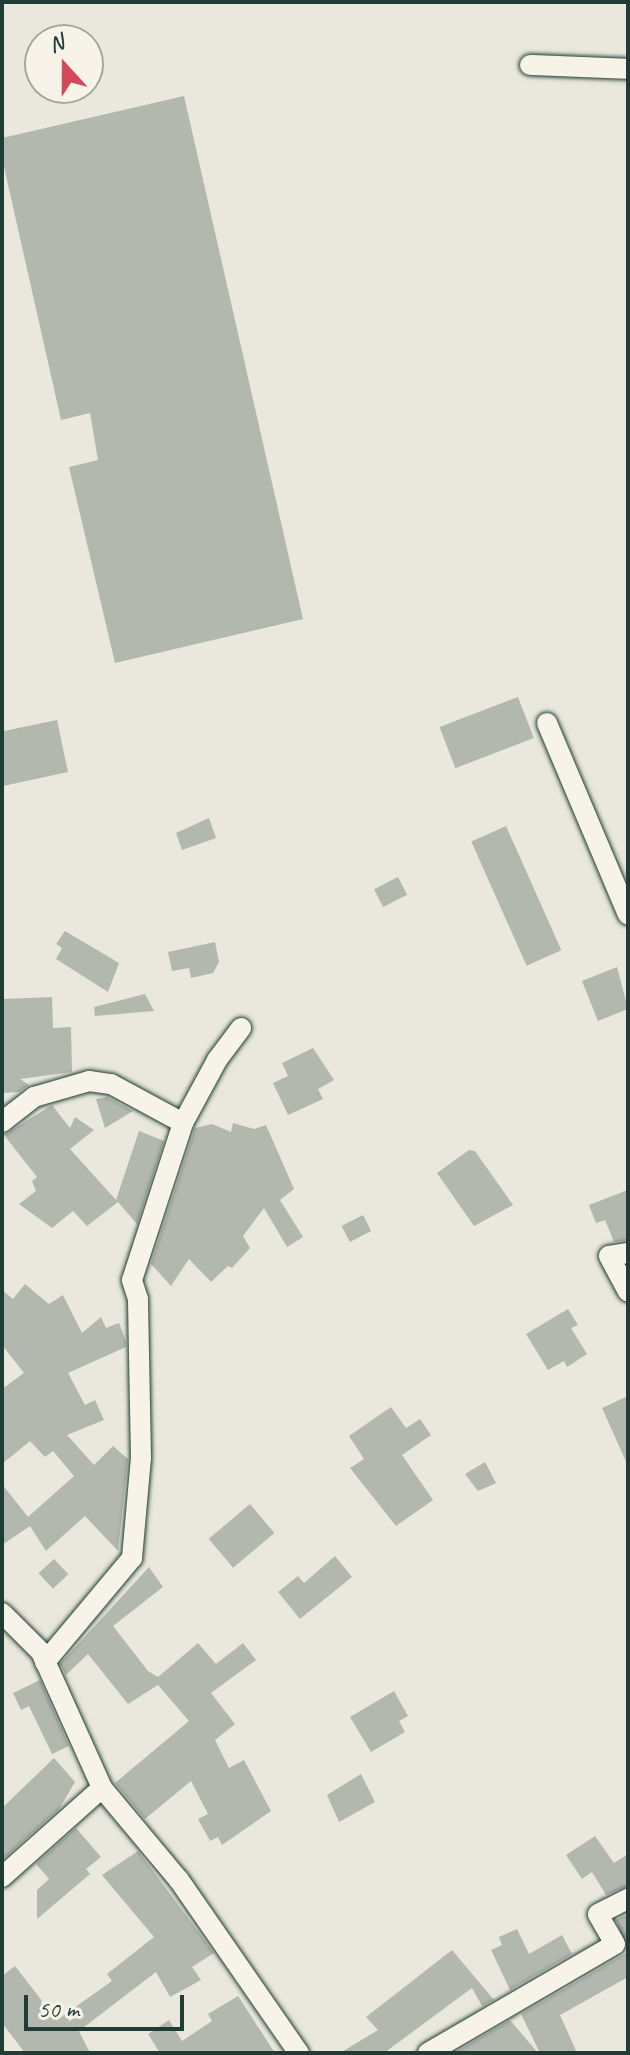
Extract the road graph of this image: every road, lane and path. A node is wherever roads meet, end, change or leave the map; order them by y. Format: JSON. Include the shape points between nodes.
{"nodes":[{"id":1,"x":530,"y":65,"type":"dead end"},
{"id":2,"x":628,"y":69,"type":"edge"},
{"id":3,"x":547,"y":723,"type":"dead end"},
{"id":4,"x":628,"y":915,"type":"edge"},
{"id":5,"x":241,"y":1028,"type":"dead end"},
{"id":6,"x":2,"y":1122,"type":"edge"},
{"id":7,"x":183,"y":1123,"type":"junction"},
{"id":8,"x":628,"y":1253,"type":"edge"},
{"id":9,"x":628,"y":1291,"type":"edge"},
{"id":10,"x":2,"y":1613,"type":"edge"},
{"id":11,"x":45,"y":1662,"type":"junction"},
{"id":12,"x":102,"y":1788,"type":"junction"},
{"id":13,"x":2,"y":1877,"type":"edge"},
{"id":14,"x":628,"y":1899,"type":"edge"},
{"id":15,"x":299,"y":2053,"type":"edge"},
{"id":16,"x":428,"y":2053,"type":"edge"}],
"edges":[{"from":1,"to":2,"type":"street"},
{"from":3,"to":4,"type":"street"},
{"from":5,"to":7,"type":"street"},
{"from":6,"to":7,"type":"street","via":[[34,1097],[89,1081],[111,1084]]},
{"from":7,"to":11,"type":"street","via":[[132,1280],[138,1299],[141,1458],[132,1558]]},
{"from":8,"to":9,"type":"street","via":[[609,1256]]},
{"from":10,"to":11,"type":"street"},
{"from":11,"to":12,"type":"street"},
{"from":12,"to":13,"type":"street"},
{"from":12,"to":15,"type":"street","via":[[179,1880]]},
{"from":14,"to":16,"type":"street","via":[[598,1914],[615,1944]]}]}
